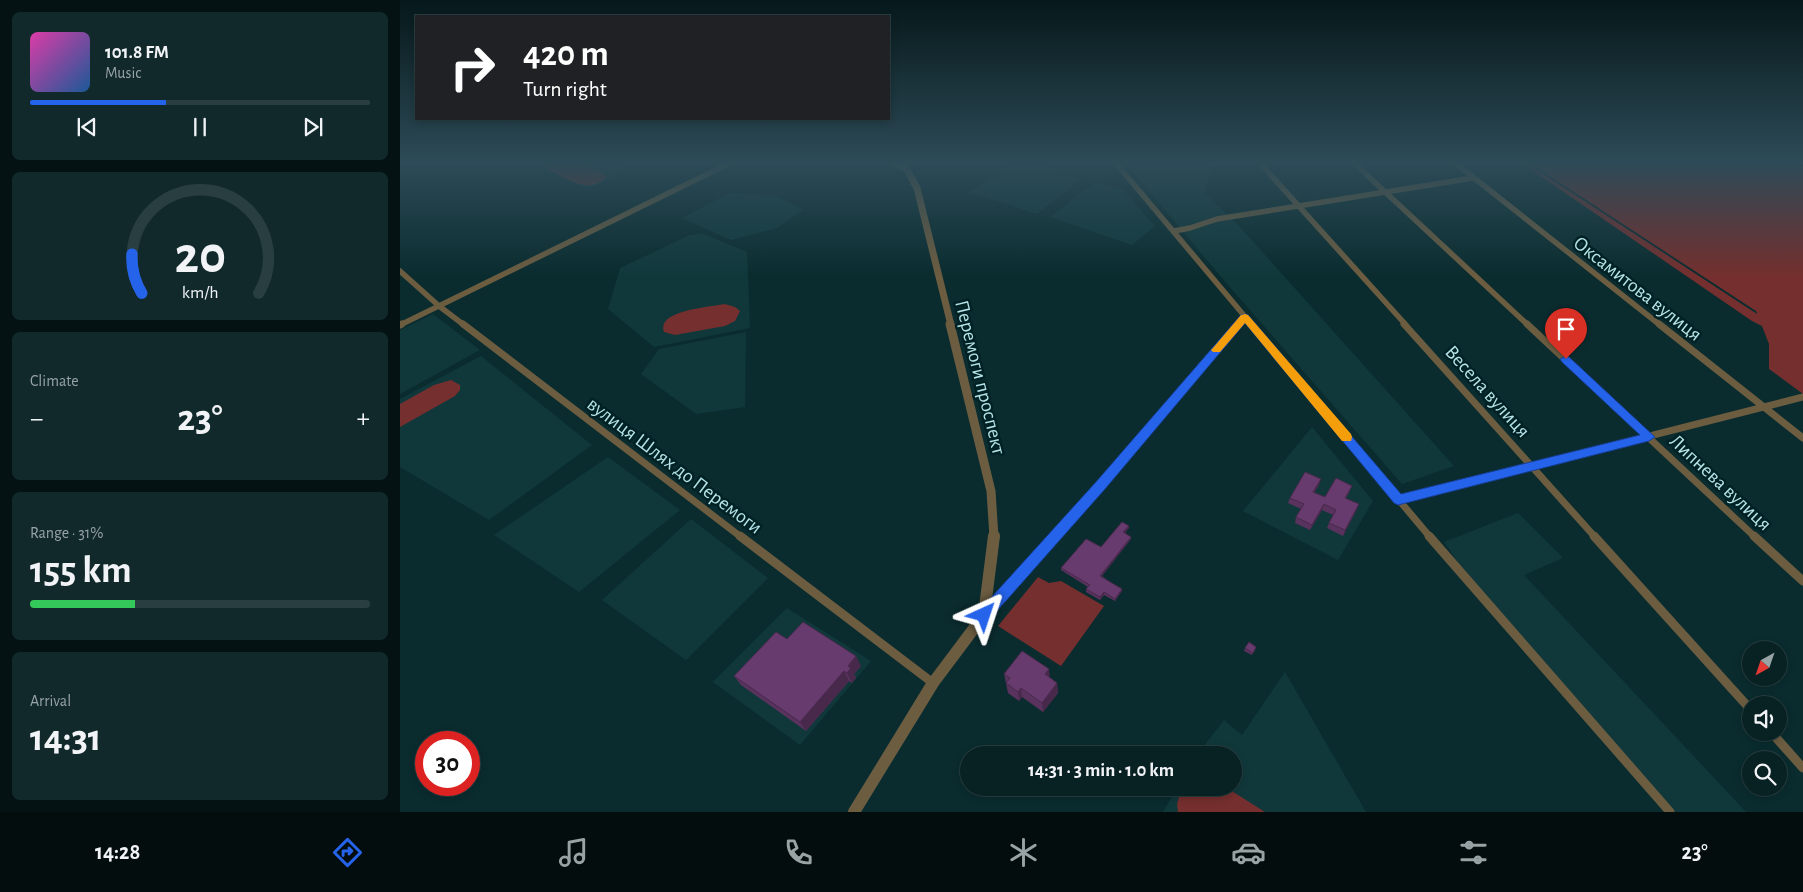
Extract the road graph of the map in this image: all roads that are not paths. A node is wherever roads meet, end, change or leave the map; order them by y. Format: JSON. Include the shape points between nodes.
{"nodes":[{"id":1,"x":655,"y":200,"type":"edge"},
{"id":2,"x":920,"y":200,"type":"edge"},
{"id":3,"x":1147,"y":200,"type":"edge"},
{"id":4,"x":1293,"y":200,"type":"edge"},
{"id":5,"x":1334,"y":200,"type":"edge"},
{"id":6,"x":1394,"y":200,"type":"edge"},
{"id":7,"x":1501,"y":200,"type":"edge"},
{"id":8,"x":1299,"y":206,"type":"junction"},
{"id":9,"x":1174,"y":231,"type":"junction"},
{"id":10,"x":400,"y":271,"type":"edge"},
{"id":11,"x":439,"y":306,"type":"junction"},
{"id":12,"x":1245,"y":317,"type":"junction"},
{"id":13,"x":400,"y":325,"type":"edge"},
{"id":14,"x":1803,"y":397,"type":"edge"},
{"id":15,"x":1764,"y":408,"type":"junction"},
{"id":16,"x":1649,"y":437,"type":"junction"},
{"id":17,"x":1803,"y":438,"type":"edge"},
{"id":18,"x":1532,"y":467,"type":"junction"},
{"id":19,"x":1398,"y":500,"type":"junction"},
{"id":20,"x":1803,"y":581,"type":"edge"},
{"id":21,"x":984,"y":615,"type":"junction"},
{"id":22,"x":933,"y":683,"type":"junction"},
{"id":23,"x":1742,"y":700,"type":"edge"},
{"id":24,"x":1779,"y":741,"type":"edge"},
{"id":25,"x":1803,"y":768,"type":"edge"},
{"id":26,"x":854,"y":812,"type":"edge"},
{"id":27,"x":1670,"y":812,"type":"edge"}],
"edges":[{"from":1,"to":11,"type":"street"},
{"from":2,"to":21,"type":"street","name":"Перемоги проспект","via":[[991,491],[994,534]]},
{"from":3,"to":9,"type":"street"},
{"from":4,"to":8,"type":"street","name":"Весела вулиця"},
{"from":5,"to":8,"type":"street"},
{"from":6,"to":16,"type":"street","name":"Липнева вулиця"},
{"from":7,"to":15,"type":"street","name":"Оксамитова вулиця"},
{"from":8,"to":9,"type":"street","via":[[1217,219],[1186,231]]},
{"from":8,"to":18,"type":"street","name":"Весела вулиця"},
{"from":9,"to":12,"type":"street"},
{"from":10,"to":11,"type":"street","name":"вулиця Шлях до Перемоги"},
{"from":11,"to":13,"type":"street"},
{"from":11,"to":22,"type":"street","name":"вулиця Шлях до Перемоги"},
{"from":12,"to":19,"type":"street"},
{"from":12,"to":21,"type":"street","via":[[1101,486]]},
{"from":14,"to":15,"type":"street"},
{"from":15,"to":16,"type":"street"},
{"from":15,"to":17,"type":"street","name":"Оксамитова вулиця"},
{"from":16,"to":18,"type":"street"},
{"from":16,"to":20,"type":"street","name":"Липнева вулиця"},
{"from":18,"to":19,"type":"street"},
{"from":18,"to":23,"type":"street","name":"Весела вулиця"},
{"from":19,"to":27,"type":"street"},
{"from":21,"to":22,"type":"street"},
{"from":22,"to":26,"type":"street"},
{"from":24,"to":25,"type":"street"}]}
